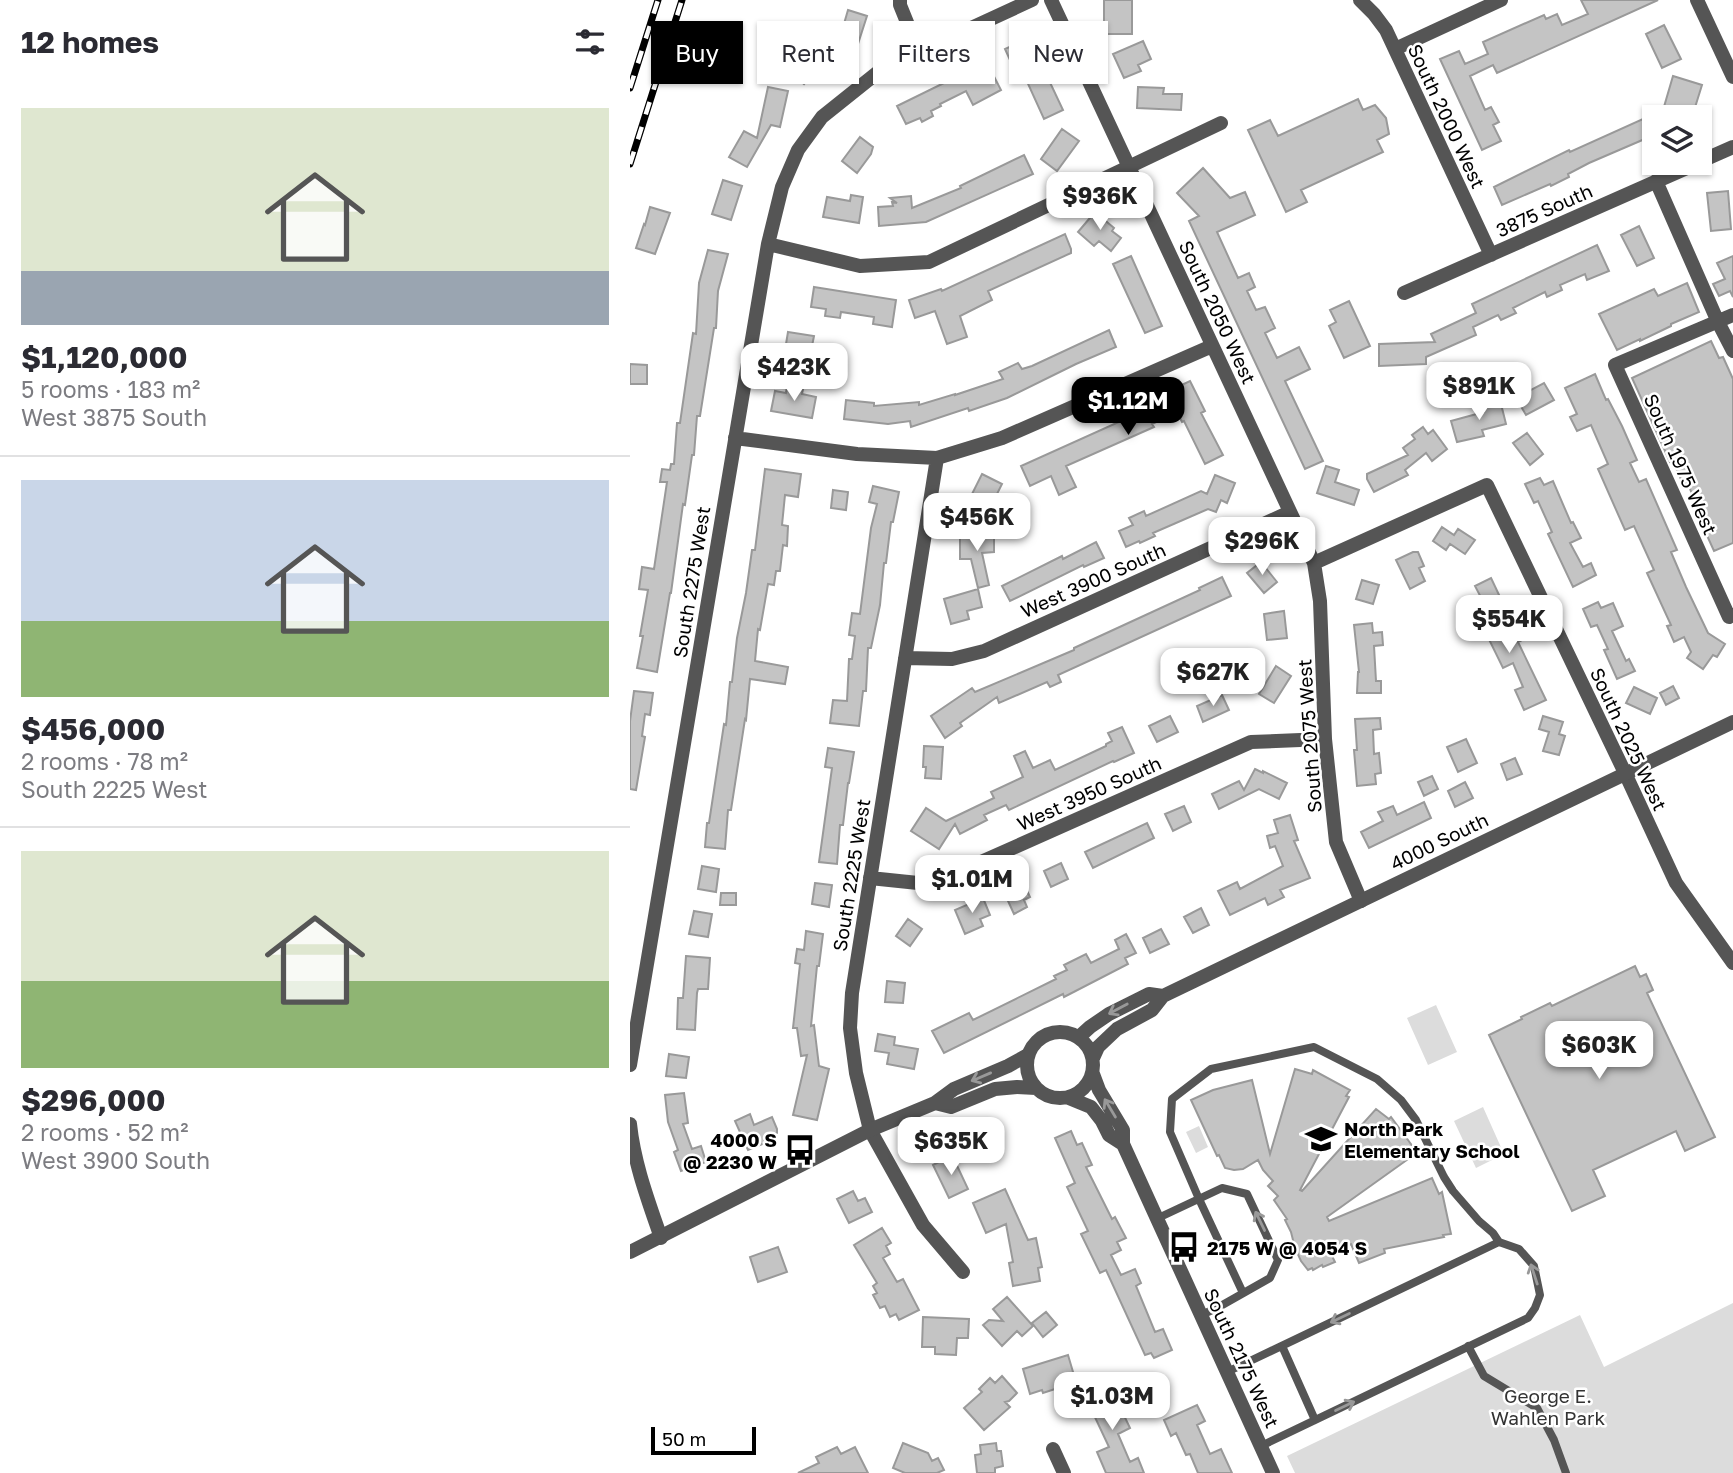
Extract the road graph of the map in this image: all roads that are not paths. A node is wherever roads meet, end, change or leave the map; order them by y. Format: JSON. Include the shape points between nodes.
{"nodes":[{"id":1,"x":900,"y":0,"type":"edge"},
{"id":2,"x":1032,"y":0,"type":"edge"},
{"id":3,"x":1051,"y":0,"type":"edge"},
{"id":4,"x":1360,"y":0,"type":"edge"},
{"id":5,"x":1501,"y":0,"type":"edge"},
{"id":6,"x":1697,"y":0,"type":"edge"},
{"id":7,"x":906,"y":21,"type":"edge"},
{"id":8,"x":986,"y":21,"type":"edge"},
{"id":9,"x":1395,"y":49,"type":"junction"},
{"id":10,"x":873,"y":76,"type":"edge"},
{"id":11,"x":1733,"y":76,"type":"edge"},
{"id":12,"x":1221,"y":122,"type":"dead end"},
{"id":13,"x":1733,"y":147,"type":"edge"},
{"id":14,"x":1712,"y":156,"type":"edge"},
{"id":15,"x":1129,"y":167,"type":"junction"},
{"id":16,"x":1670,"y":175,"type":"edge"},
{"id":17,"x":1657,"y":181,"type":"junction"},
{"id":18,"x":768,"y":244,"type":"junction"},
{"id":19,"x":1491,"y":254,"type":"junction"},
{"id":20,"x":1404,"y":293,"type":"dead end"},
{"id":21,"x":1733,"y":315,"type":"edge"},
{"id":22,"x":1718,"y":322,"type":"junction"},
{"id":23,"x":1212,"y":346,"type":"junction"},
{"id":24,"x":1733,"y":351,"type":"edge"},
{"id":25,"x":735,"y":438,"type":"junction"},
{"id":26,"x":937,"y":458,"type":"junction"},
{"id":27,"x":1290,"y":512,"type":"junction"},
{"id":28,"x":1314,"y":564,"type":"junction"},
{"id":29,"x":1731,"y":616,"type":"edge"},
{"id":30,"x":905,"y":658,"type":"junction"},
{"id":31,"x":1733,"y":722,"type":"edge"},
{"id":32,"x":1325,"y":739,"type":"junction"},
{"id":33,"x":1625,"y":774,"type":"junction"},
{"id":34,"x":870,"y":878,"type":"junction"},
{"id":35,"x":1361,"y":901,"type":"junction"},
{"id":36,"x":1733,"y":963,"type":"edge"},
{"id":37,"x":1163,"y":996,"type":"junction"},
{"id":38,"x":1079,"y":1037,"type":"junction"},
{"id":39,"x":1028,"y":1055,"type":"junction"},
{"id":40,"x":1093,"y":1058,"type":"junction"},
{"id":41,"x":630,"y":1065,"type":"edge"},
{"id":42,"x":1093,"y":1074,"type":"junction"},
{"id":43,"x":1036,"y":1088,"type":"junction"},
{"id":44,"x":1069,"y":1098,"type":"junction"},
{"id":45,"x":935,"y":1103,"type":"junction"},
{"id":46,"x":630,"y":1124,"type":"edge"},
{"id":47,"x":870,"y":1130,"type":"junction"},
{"id":48,"x":1123,"y":1144,"type":"junction"},
{"id":49,"x":1199,"y":1199,"type":"junction"},
{"id":50,"x":1156,"y":1219,"type":"junction"},
{"id":51,"x":661,"y":1238,"type":"junction"},
{"id":52,"x":1499,"y":1242,"type":"junction"},
{"id":53,"x":630,"y":1252,"type":"edge"},
{"id":54,"x":963,"y":1272,"type":"dead end"},
{"id":55,"x":1243,"y":1293,"type":"junction"},
{"id":56,"x":1201,"y":1315,"type":"junction"},
{"id":57,"x":1282,"y":1346,"type":"junction"},
{"id":58,"x":1468,"y":1346,"type":"junction"},
{"id":59,"x":1227,"y":1372,"type":"junction"},
{"id":60,"x":1315,"y":1420,"type":"junction"},
{"id":61,"x":1261,"y":1446,"type":"junction"},
{"id":62,"x":1053,"y":1449,"type":"dead end"},
{"id":63,"x":1063,"y":1473,"type":"edge"},
{"id":64,"x":1273,"y":1473,"type":"edge"},
{"id":65,"x":1566,"y":1473,"type":"edge"}],
"edges":[{"from":1,"to":7,"type":"street"},
{"from":2,"to":8,"type":"street","name":"South 2275 West"},
{"from":3,"to":15,"type":"street","name":"South 2050 West"},
{"from":4,"to":9,"type":"street","name":"South 2000 West","via":[[1386,30]]},
{"from":5,"to":9,"type":"street"},
{"from":6,"to":11,"type":"street"},
{"from":9,"to":19,"type":"street","name":"South 2000 West"},
{"from":10,"to":18,"type":"street","name":"South 2275 West","via":[[822,117],[798,150],[782,187]]},
{"from":12,"to":15,"type":"street"},
{"from":13,"to":14,"type":"street","name":"3875 South"},
{"from":15,"to":18,"type":"street","via":[[929,262],[860,266]]},
{"from":15,"to":23,"type":"street","name":"South 2050 West"},
{"from":16,"to":17,"type":"street","name":"3875 South"},
{"from":17,"to":19,"type":"street","name":"3875 South"},
{"from":17,"to":22,"type":"street"},
{"from":18,"to":25,"type":"street","name":"South 2275 West"},
{"from":19,"to":20,"type":"street","name":"3875 South"},
{"from":21,"to":22,"type":"street"},
{"from":22,"to":24,"type":"street"},
{"from":22,"to":29,"type":"street","name":"South 1975 West","via":[[1615,365]]},
{"from":23,"to":26,"type":"street","via":[[1002,438]]},
{"from":23,"to":27,"type":"street","name":"South 2050 West"},
{"from":25,"to":26,"type":"street","via":[[857,454]]},
{"from":25,"to":41,"type":"street","name":"South 2275 West"},
{"from":26,"to":30,"type":"street","name":"South 2225 West"},
{"from":27,"to":28,"type":"street","name":"South 2050 West"},
{"from":27,"to":30,"type":"street","name":"West 3900 South","via":[[984,651],[953,659]]},
{"from":28,"to":32,"type":"street","name":"South 2075 West","via":[[1320,601]]},
{"from":28,"to":33,"type":"street","name":"South 2025 West","via":[[1486,485]]},
{"from":30,"to":34,"type":"street","name":"South 2225 West"},
{"from":31,"to":33,"type":"street","name":"4000 South"},
{"from":32,"to":34,"type":"street","name":"West 3950 South","via":[[1251,742],[952,875],[918,883]]},
{"from":32,"to":35,"type":"street","name":"South 2075 West","via":[[1336,842]]},
{"from":33,"to":35,"type":"street","name":"4000 South"},
{"from":33,"to":36,"type":"street","name":"South 2025 West","via":[[1676,883]]},
{"from":34,"to":47,"type":"street","name":"South 2225 West","via":[[850,1028]]},
{"from":35,"to":37,"type":"street","name":"4000 South"},
{"from":37,"to":38,"type":"street","name":"4000 South","one_way":true,"via":[[1149,994],[1109,1014]]},
{"from":37,"to":40,"type":"street","name":"4000 South","via":[[1152,1010],[1117,1029]]},
{"from":38,"to":39,"type":"street","via":[[1062,1032],[1045,1035]]},
{"from":38,"to":40,"type":"street"},
{"from":39,"to":43,"type":"street","via":[[1026,1069]]},
{"from":39,"to":45,"type":"street","one_way":true,"via":[[954,1089]]},
{"from":40,"to":42,"type":"street"},
{"from":42,"to":44,"type":"street","via":[[1086,1087]]},
{"from":48,"to":42,"type":"street","name":"South 2175 West","one_way":true,"via":[[1123,1130]]},
{"from":43,"to":44,"type":"street","via":[[1051,1098]]},
{"from":43,"to":45,"type":"street","via":[[995,1089],[951,1107]]},
{"from":44,"to":48,"type":"street","name":"South 2175 West","via":[[1091,1107],[1109,1135]]},
{"from":45,"to":47,"type":"street"},
{"from":46,"to":51,"type":"street","via":[[632,1145]]},
{"from":47,"to":51,"type":"street"},
{"from":47,"to":54,"type":"street","name":"South 2225 West","via":[[923,1225]]},
{"from":48,"to":50,"type":"street","name":"South 2175 West"},
{"from":49,"to":50,"type":"lane"},
{"from":49,"to":52,"type":"lane","via":[[1170,1132],[1172,1100],[1211,1069],[1314,1047],[1377,1079],[1401,1100],[1452,1191]]},
{"from":49,"to":55,"type":"lane"},
{"from":55,"to":49,"type":"lane","one_way":true,"via":[[1270,1278],[1278,1260],[1247,1194],[1222,1188]]},
{"from":50,"to":56,"type":"street","name":"South 2175 West"},
{"from":51,"to":53,"type":"street"},
{"from":52,"to":57,"type":"lane","one_way":true},
{"from":58,"to":52,"type":"lane","one_way":true,"via":[[1528,1318],[1540,1295],[1534,1266],[1519,1249]]},
{"from":55,"to":56,"type":"lane"},
{"from":56,"to":59,"type":"street","name":"South 2175 West"},
{"from":57,"to":59,"type":"lane"},
{"from":57,"to":60,"type":"lane"},
{"from":60,"to":58,"type":"lane","one_way":true},
{"from":58,"to":65,"type":"lane","via":[[1484,1376],[1537,1408]]},
{"from":59,"to":61,"type":"street","name":"South 2175 West"},
{"from":60,"to":61,"type":"lane"},
{"from":61,"to":64,"type":"street","name":"South 2175 West"},
{"from":62,"to":63,"type":"street"}]}
